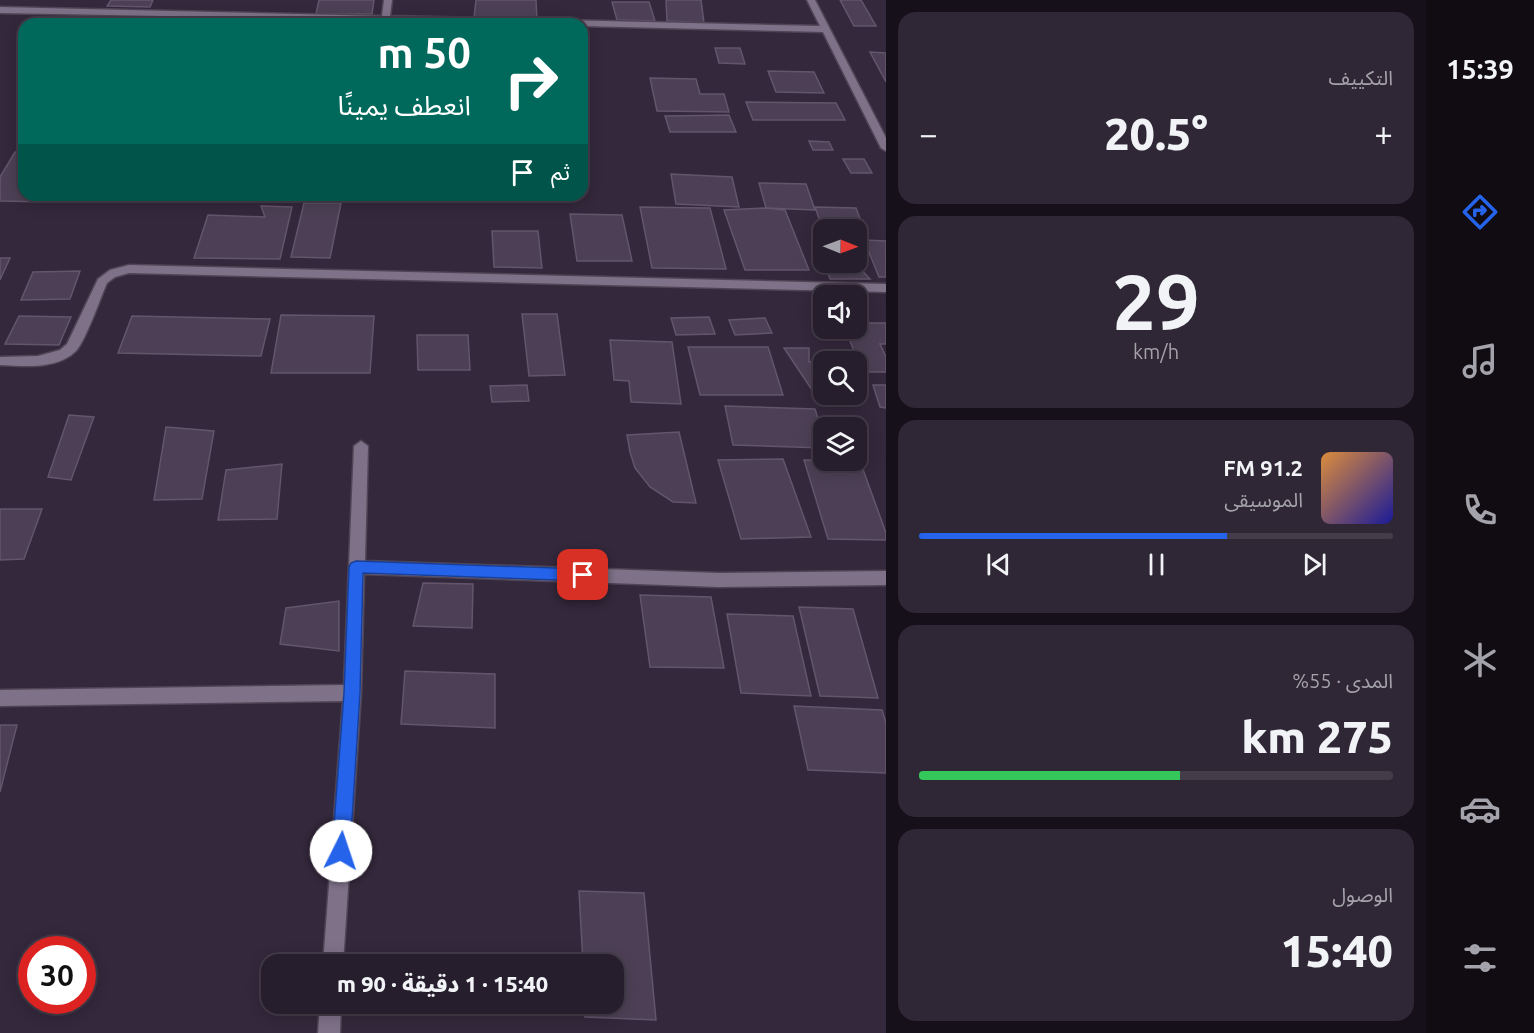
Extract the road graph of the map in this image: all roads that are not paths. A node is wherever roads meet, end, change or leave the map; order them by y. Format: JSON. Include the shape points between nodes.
{"nodes":[{"id":1,"x":388,"y":0,"type":"edge"},
{"id":2,"x":811,"y":0,"type":"edge"},
{"id":3,"x":0,"y":10,"type":"edge"},
{"id":4,"x":188,"y":18,"type":"edge"},
{"id":5,"x":386,"y":18,"type":"edge"},
{"id":6,"x":588,"y":24,"type":"edge"},
{"id":7,"x":825,"y":29,"type":"junction"},
{"id":8,"x":886,"y":148,"type":"edge"},
{"id":9,"x":886,"y":288,"type":"edge"},
{"id":10,"x":0,"y":361,"type":"edge"},
{"id":11,"x":361,"y":446,"type":"dead end"},
{"id":12,"x":356,"y":567,"type":"junction"},
{"id":13,"x":886,"y":578,"type":"edge"},
{"id":14,"x":352,"y":693,"type":"junction"},
{"id":15,"x":0,"y":698,"type":"edge"},
{"id":16,"x":334,"y":954,"type":"edge"},
{"id":17,"x":330,"y":1014,"type":"edge"},
{"id":18,"x":329,"y":1033,"type":"edge"}],
"edges":[{"from":1,"to":5,"type":"street"},
{"from":2,"to":7,"type":"street"},
{"from":3,"to":4,"type":"street"},
{"from":6,"to":7,"type":"street"},
{"from":7,"to":8,"type":"street"},
{"from":9,"to":10,"type":"street","via":[[129,269],[116,271],[102,282],[72,347],[64,354],[42,361]]},
{"from":11,"to":12,"type":"street"},
{"from":12,"to":13,"type":"street","via":[[719,580]]},
{"from":12,"to":14,"type":"street"},
{"from":14,"to":15,"type":"street"},
{"from":14,"to":16,"type":"street"},
{"from":17,"to":18,"type":"street"}]}
